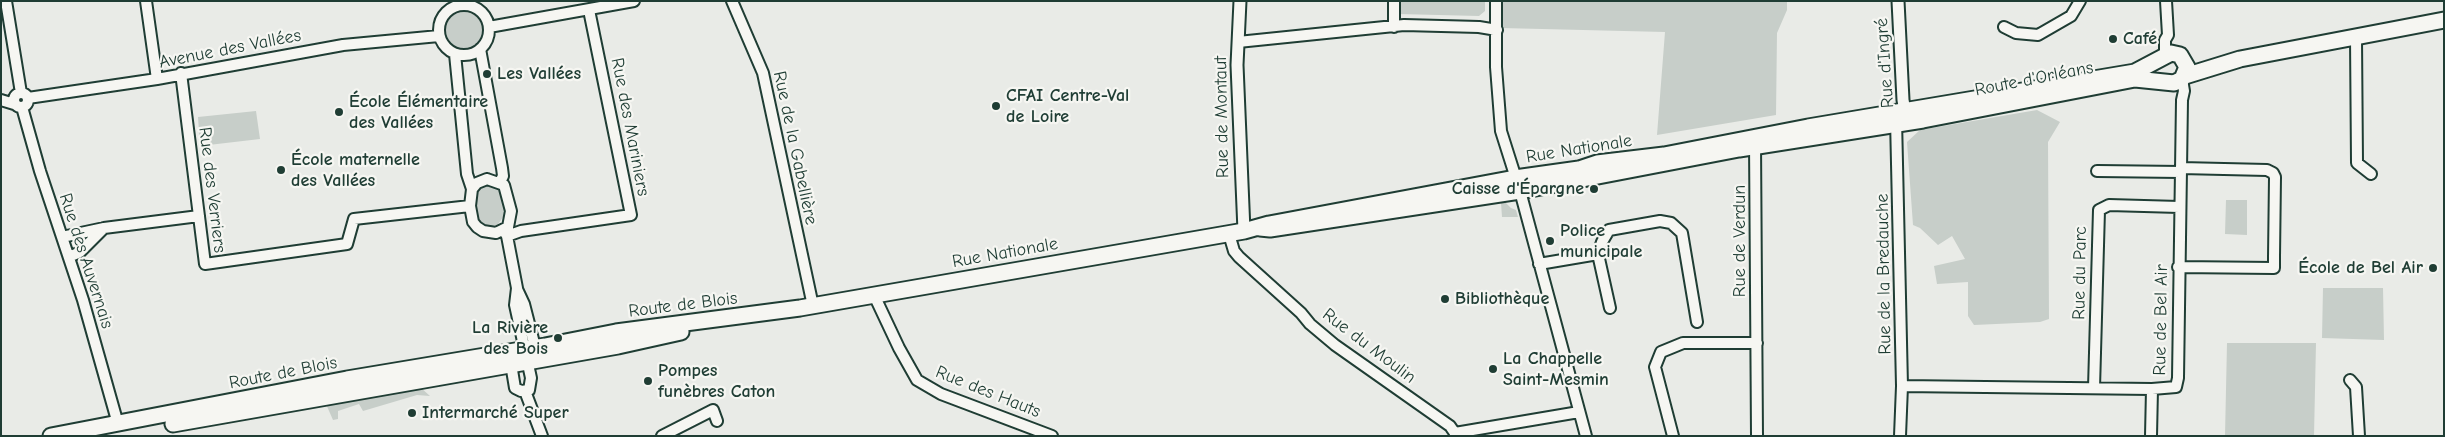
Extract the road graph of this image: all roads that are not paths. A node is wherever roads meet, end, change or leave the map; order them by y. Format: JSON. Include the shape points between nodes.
{"nodes":[{"id":1,"x":6,"y":1,"type":"edge"},
{"id":2,"x":146,"y":1,"type":"edge"},
{"id":3,"x":634,"y":1,"type":"edge"},
{"id":4,"x":732,"y":1,"type":"edge"},
{"id":5,"x":1240,"y":1,"type":"edge"},
{"id":6,"x":1394,"y":1,"type":"edge"},
{"id":7,"x":1496,"y":1,"type":"edge"},
{"id":8,"x":1898,"y":1,"type":"edge"},
{"id":9,"x":2080,"y":1,"type":"edge"},
{"id":10,"x":2166,"y":1,"type":"edge"},
{"id":11,"x":472,"y":4,"type":"edge"},
{"id":12,"x":450,"y":6,"type":"edge"},
{"id":13,"x":589,"y":10,"type":"junction"},
{"id":14,"x":2444,"y":20,"type":"edge"},
{"id":15,"x":489,"y":27,"type":"junction"},
{"id":16,"x":1394,"y":27,"type":"junction"},
{"id":17,"x":2004,"y":27,"type":"dead end"},
{"id":18,"x":1497,"y":30,"type":"junction"},
{"id":19,"x":439,"y":36,"type":"junction"},
{"id":20,"x":2356,"y":38,"type":"junction"},
{"id":21,"x":1238,"y":42,"type":"junction"},
{"id":22,"x":480,"y":49,"type":"junction"},
{"id":23,"x":455,"y":54,"type":"junction"},
{"id":24,"x":2172,"y":56,"type":"junction"},
{"id":25,"x":2240,"y":59,"type":"junction"},
{"id":26,"x":181,"y":73,"type":"junction"},
{"id":27,"x":158,"y":79,"type":"junction"},
{"id":28,"x":2177,"y":80,"type":"junction"},
{"id":29,"x":1,"y":100,"type":"edge"},
{"id":30,"x":21,"y":101,"type":"junction"},
{"id":31,"x":1901,"y":116,"type":"junction"},
{"id":32,"x":1755,"y":142,"type":"junction"},
{"id":33,"x":2181,"y":170,"type":"junction"},
{"id":34,"x":2097,"y":171,"type":"dead end"},
{"id":35,"x":2371,"y":174,"type":"dead end"},
{"id":36,"x":500,"y":182,"type":"junction"},
{"id":37,"x":1518,"y":184,"type":"junction"},
{"id":38,"x":472,"y":189,"type":"junction"},
{"id":39,"x":470,"y":206,"type":"junction"},
{"id":40,"x":2179,"y":207,"type":"junction"},
{"id":41,"x":199,"y":216,"type":"junction"},
{"id":42,"x":104,"y":228,"type":"junction"},
{"id":43,"x":1237,"y":232,"type":"junction"},
{"id":44,"x":505,"y":233,"type":"junction"},
{"id":45,"x":62,"y":237,"type":"junction"},
{"id":46,"x":1598,"y":254,"type":"junction"},
{"id":47,"x":69,"y":257,"type":"junction"},
{"id":48,"x":1540,"y":264,"type":"junction"},
{"id":49,"x":2178,"y":267,"type":"junction"},
{"id":50,"x":874,"y":295,"type":"junction"},
{"id":51,"x":813,"y":306,"type":"junction"},
{"id":52,"x":1610,"y":308,"type":"dead end"},
{"id":53,"x":756,"y":315,"type":"joint"},
{"id":54,"x":1696,"y":322,"type":"dead end"},
{"id":55,"x":1757,"y":343,"type":"junction"},
{"id":56,"x":528,"y":353,"type":"junction"},
{"id":57,"x":511,"y":364,"type":"junction"},
{"id":58,"x":2350,"y":380,"type":"dead end"},
{"id":59,"x":1902,"y":386,"type":"junction"},
{"id":60,"x":2094,"y":388,"type":"junction"},
{"id":61,"x":2152,"y":389,"type":"junction"},
{"id":62,"x":525,"y":391,"type":"junction"},
{"id":63,"x":267,"y":401,"type":"junction"},
{"id":64,"x":1579,"y":412,"type":"junction"},
{"id":65,"x":717,"y":421,"type":"dead end"},
{"id":66,"x":118,"y":424,"type":"junction"},
{"id":67,"x":669,"y":434,"type":"edge"},
{"id":68,"x":1456,"y":434,"type":"edge"},
{"id":69,"x":51,"y":436,"type":"edge"},
{"id":70,"x":103,"y":436,"type":"edge"},
{"id":71,"x":542,"y":436,"type":"edge"},
{"id":72,"x":1052,"y":436,"type":"edge"},
{"id":73,"x":1586,"y":436,"type":"edge"},
{"id":74,"x":1674,"y":436,"type":"edge"},
{"id":75,"x":1757,"y":436,"type":"edge"},
{"id":76,"x":1900,"y":436,"type":"edge"},
{"id":77,"x":2151,"y":436,"type":"edge"},
{"id":78,"x":2359,"y":436,"type":"edge"}],
"edges":[{"from":1,"to":30,"type":"street","name":"Rue des Auvernais"},
{"from":2,"to":27,"type":"street"},
{"from":3,"to":13,"type":"street"},
{"from":4,"to":51,"type":"street","name":"Rue de la Gabellière","via":[[763,73]]},
{"from":5,"to":21,"type":"street","name":"Rue de Montaut"},
{"from":6,"to":16,"type":"street"},
{"from":7,"to":18,"type":"street"},
{"from":8,"to":31,"type":"street","name":"Rue d'Ingré"},
{"from":9,"to":17,"type":"street","via":[[2071,16],[2038,35],[2016,33]]},
{"from":10,"to":24,"type":"street","via":[[2168,35],[2165,40]]},
{"from":11,"to":12,"type":"street"},
{"from":11,"to":15,"type":"street","via":[[484,15]]},
{"from":12,"to":19,"type":"street","via":[[440,22]]},
{"from":13,"to":15,"type":"street"},
{"from":13,"to":44,"type":"street","name":"Rue des Mariniers","via":[[631,215]]},
{"from":14,"to":20,"type":"main road","name":"Route d'Orléans"},
{"from":15,"to":22,"type":"street"},
{"from":16,"to":18,"type":"street"},
{"from":16,"to":21,"type":"street"},
{"from":18,"to":37,"type":"street","via":[[1500,131]]},
{"from":19,"to":23,"type":"street"},
{"from":19,"to":26,"type":"street","name":"Avenue des Vallées","via":[[343,45]]},
{"from":20,"to":25,"type":"main road","name":"Route d'Orléans"},
{"from":20,"to":35,"type":"street","via":[[2356,163]]},
{"from":21,"to":43,"type":"street","name":"Rue de Montaut"},
{"from":22,"to":23,"type":"street","via":[[468,55]]},
{"from":22,"to":36,"type":"street","via":[[502,168]]},
{"from":23,"to":38,"type":"street","via":[[467,174]]},
{"from":24,"to":25,"type":"main road","name":"Route d'Orléans","via":[[2206,61]]},
{"from":24,"to":28,"type":"main road","via":[[2188,67]]},
{"from":24,"to":28,"type":"main road","via":[[2157,67],[2158,72],[2164,80]]},
{"from":24,"to":31,"type":"main road","name":"Route d'Orléans","via":[[2135,72]]},
{"from":25,"to":28,"type":"main road","name":"Route d'Orléans"},
{"from":26,"to":27,"type":"street","name":"Avenue des Vallées"},
{"from":26,"to":41,"type":"street","name":"Rue des Verriers"},
{"from":27,"to":30,"type":"street","name":"Avenue des Vallées"},
{"from":28,"to":31,"type":"main road","name":"Route d'Orléans","via":[[2135,79]]},
{"from":28,"to":33,"type":"street","name":"Rue de Bel Air","via":[[2184,91]]},
{"from":29,"to":30,"type":"street"},
{"from":30,"to":45,"type":"street","name":"Rue des Auvernais"},
{"from":31,"to":32,"type":"main road","name":"Rue Nationale"},
{"from":31,"to":59,"type":"street","name":"Rue de la Bredauche"},
{"from":32,"to":37,"type":"main road","name":"Rue Nationale","via":[[1597,163]]},
{"from":32,"to":55,"type":"street","name":"Rue de Verdun"},
{"from":33,"to":34,"type":"street"},
{"from":33,"to":40,"type":"street","name":"Rue de Bel Air"},
{"from":33,"to":49,"type":"street","via":[[2267,170],[2273,173],[2274,268]]},
{"from":36,"to":38,"type":"street","via":[[487,179]]},
{"from":36,"to":44,"type":"street","via":[[507,190],[511,211]]},
{"from":37,"to":43,"type":"main road","name":"Rue Nationale"},
{"from":37,"to":48,"type":"street"},
{"from":38,"to":39,"type":"street"},
{"from":39,"to":41,"type":"street","name":"Rue des Verriers","via":[[354,219],[347,244],[205,264]]},
{"from":39,"to":44,"type":"street","via":[[473,222],[483,231]]},
{"from":40,"to":49,"type":"street","name":"Rue de Bel Air"},
{"from":40,"to":60,"type":"street","name":"Rue du Parc","via":[[2109,205],[2099,210]]},
{"from":41,"to":42,"type":"street"},
{"from":42,"to":45,"type":"street"},
{"from":42,"to":47,"type":"street","via":[[80,252]]},
{"from":43,"to":50,"type":"main road","name":"Rue Nationale"},
{"from":43,"to":68,"type":"street","name":"Rue du Moulin","via":[[1234,251],[1310,324],[1450,426]]},
{"from":44,"to":56,"type":"street","via":[[516,288],[524,304]]},
{"from":45,"to":47,"type":"street","name":"Rue des Auvernais"},
{"from":46,"to":48,"type":"street"},
{"from":46,"to":52,"type":"street"},
{"from":46,"to":54,"type":"street","via":[[1609,230],[1660,221],[1671,223],[1682,233]]},
{"from":47,"to":66,"type":"street","name":"Rue des Auvernais"},
{"from":48,"to":64,"type":"street"},
{"from":49,"to":61,"type":"street","name":"Rue de Bel Air","via":[[2178,384],[2172,389]]},
{"from":50,"to":51,"type":"main road","name":"Rue Nationale"},
{"from":50,"to":72,"type":"street","name":"Rue des Hauts","via":[[918,380],[941,394]]},
{"from":51,"to":53,"type":"main road","name":"Rue Nationale"},
{"from":53,"to":56,"type":"main road","name":"Route de Blois","via":[[616,332]]},
{"from":55,"to":74,"type":"street","via":[[1683,343],[1661,352],[1655,367]]},
{"from":55,"to":75,"type":"street","name":"Rue de Verdun"},
{"from":56,"to":57,"type":"main road","name":"Route de Blois"},
{"from":56,"to":62,"type":"street","via":[[531,384]]},
{"from":56,"to":63,"type":"main road","name":"Route de Blois"},
{"from":57,"to":62,"type":"street","via":[[513,385],[517,390]]},
{"from":57,"to":63,"type":"main road","name":"Route de Blois"},
{"from":58,"to":78,"type":"street","via":[[2356,387]]},
{"from":59,"to":60,"type":"street","name":"Rue de Bel Air"},
{"from":59,"to":76,"type":"street","name":"Rue de la Bredauche"},
{"from":60,"to":61,"type":"street","name":"Rue de Bel Air"},
{"from":61,"to":77,"type":"street"},
{"from":62,"to":71,"type":"street"},
{"from":63,"to":66,"type":"main road","name":"Route de Blois"},
{"from":63,"to":70,"type":"main road","name":"Route de Blois"},
{"from":64,"to":68,"type":"street"},
{"from":64,"to":73,"type":"street"},
{"from":65,"to":67,"type":"street","via":[[713,410]]},
{"from":66,"to":69,"type":"main road","name":"Route de Blois"}]}
